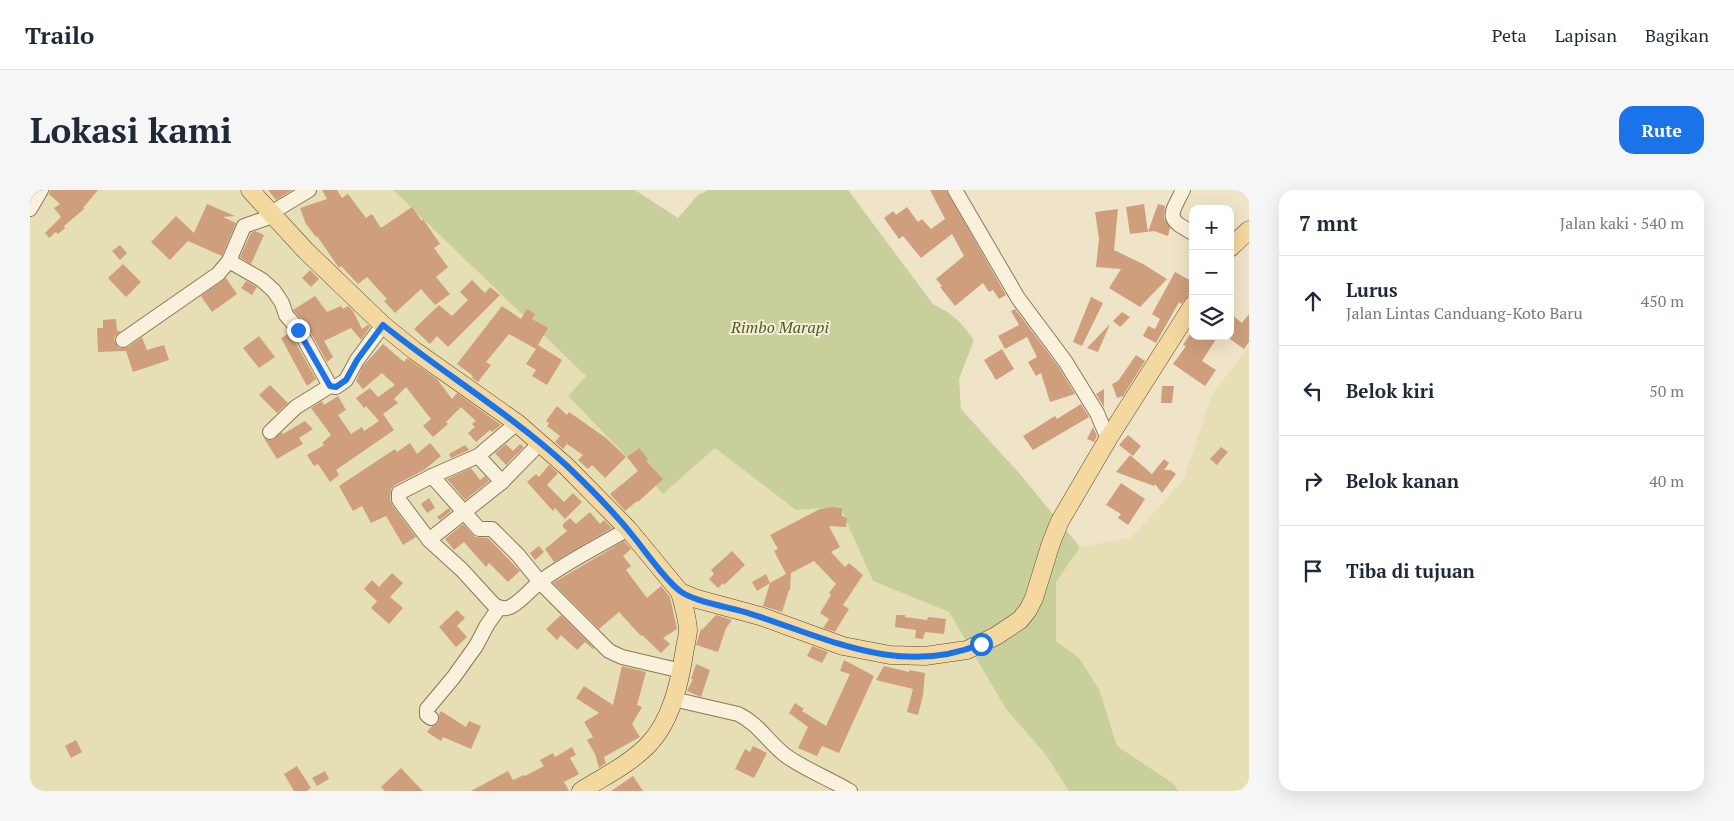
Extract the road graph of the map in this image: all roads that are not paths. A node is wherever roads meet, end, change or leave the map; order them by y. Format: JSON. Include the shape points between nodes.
{"nodes":[{"id":1,"x":40,"y":190,"type":"edge"},
{"id":2,"x":250,"y":190,"type":"edge"},
{"id":3,"x":309,"y":190,"type":"edge"},
{"id":4,"x":955,"y":190,"type":"edge"},
{"id":5,"x":1183,"y":190,"type":"edge"},
{"id":6,"x":30,"y":210,"type":"edge"},
{"id":7,"x":272,"y":214,"type":"junction"},
{"id":8,"x":1249,"y":230,"type":"edge"},
{"id":9,"x":1189,"y":231,"type":"edge"},
{"id":10,"x":1234,"y":244,"type":"edge"},
{"id":11,"x":229,"y":261,"type":"junction"},
{"id":12,"x":1189,"y":311,"type":"edge"},
{"id":13,"x":383,"y":325,"type":"junction"},
{"id":14,"x":123,"y":340,"type":"dead end"},
{"id":15,"x":330,"y":386,"type":"junction"},
{"id":16,"x":517,"y":424,"type":"junction"},
{"id":17,"x":270,"y":432,"type":"dead end"},
{"id":18,"x":1108,"y":439,"type":"junction"},
{"id":19,"x":540,"y":443,"type":"junction"},
{"id":20,"x":478,"y":456,"type":"junction"},
{"id":21,"x":432,"y":476,"type":"junction"},
{"id":22,"x":502,"y":482,"type":"junction"},
{"id":23,"x":465,"y":511,"type":"junction"},
{"id":24,"x":628,"y":529,"type":"junction"},
{"id":25,"x":429,"y":540,"type":"junction"},
{"id":26,"x":540,"y":582,"type":"junction"},
{"id":27,"x":680,"y":592,"type":"junction"},
{"id":28,"x":709,"y":602,"type":"junction"},
{"id":29,"x":499,"y":608,"type":"junction"},
{"id":30,"x":688,"y":630,"type":"junction"},
{"id":31,"x":682,"y":671,"type":"junction"},
{"id":32,"x":673,"y":698,"type":"junction"},
{"id":33,"x":431,"y":718,"type":"dead end"},
{"id":34,"x":581,"y":791,"type":"edge"},
{"id":35,"x":850,"y":791,"type":"edge"}],
"edges":[{"from":1,"to":6,"type":"street"},
{"from":2,"to":7,"type":"main road"},
{"from":3,"to":7,"type":"street"},
{"from":4,"to":18,"type":"street","via":[[1018,298],[1070,369],[1097,413]]},
{"from":5,"to":9,"type":"street","via":[[1172,214],[1176,224]]},
{"from":7,"to":11,"type":"street","via":[[244,226]]},
{"from":7,"to":13,"type":"main road"},
{"from":8,"to":10,"type":"main road"},
{"from":11,"to":14,"type":"street","via":[[218,274]]},
{"from":11,"to":15,"type":"street","via":[[274,291]]},
{"from":12,"to":18,"type":"main road"},
{"from":13,"to":15,"type":"street","via":[[346,380],[336,387]]},
{"from":13,"to":16,"type":"main road"},
{"from":15,"to":17,"type":"street","via":[[296,407]]},
{"from":16,"to":19,"type":"main road"},
{"from":16,"to":20,"type":"street"},
{"from":18,"to":28,"type":"main road","via":[[1060,521],[1028,610],[1011,628],[967,650],[925,656],[867,652]]},
{"from":19,"to":22,"type":"street"},
{"from":19,"to":24,"type":"main road"},
{"from":20,"to":21,"type":"street"},
{"from":20,"to":22,"type":"street"},
{"from":21,"to":23,"type":"street"},
{"from":21,"to":25,"type":"street","via":[[399,494],[399,500]]},
{"from":22,"to":23,"type":"street"},
{"from":23,"to":25,"type":"street"},
{"from":23,"to":26,"type":"street","via":[[479,529],[492,529]]},
{"from":24,"to":26,"type":"street"},
{"from":24,"to":27,"type":"main road"},
{"from":25,"to":29,"type":"street"},
{"from":26,"to":29,"type":"street","via":[[512,606]]},
{"from":26,"to":31,"type":"street","via":[[610,651],[622,658]]},
{"from":27,"to":28,"type":"main road"},
{"from":27,"to":30,"type":"main road"},
{"from":28,"to":30,"type":"main road"},
{"from":29,"to":33,"type":"street","via":[[476,646],[427,708],[427,715]]},
{"from":30,"to":31,"type":"main road"},
{"from":31,"to":32,"type":"main road"},
{"from":32,"to":34,"type":"main road","via":[[665,719],[647,746]]},
{"from":32,"to":35,"type":"street","via":[[746,718],[785,755]]}]}
